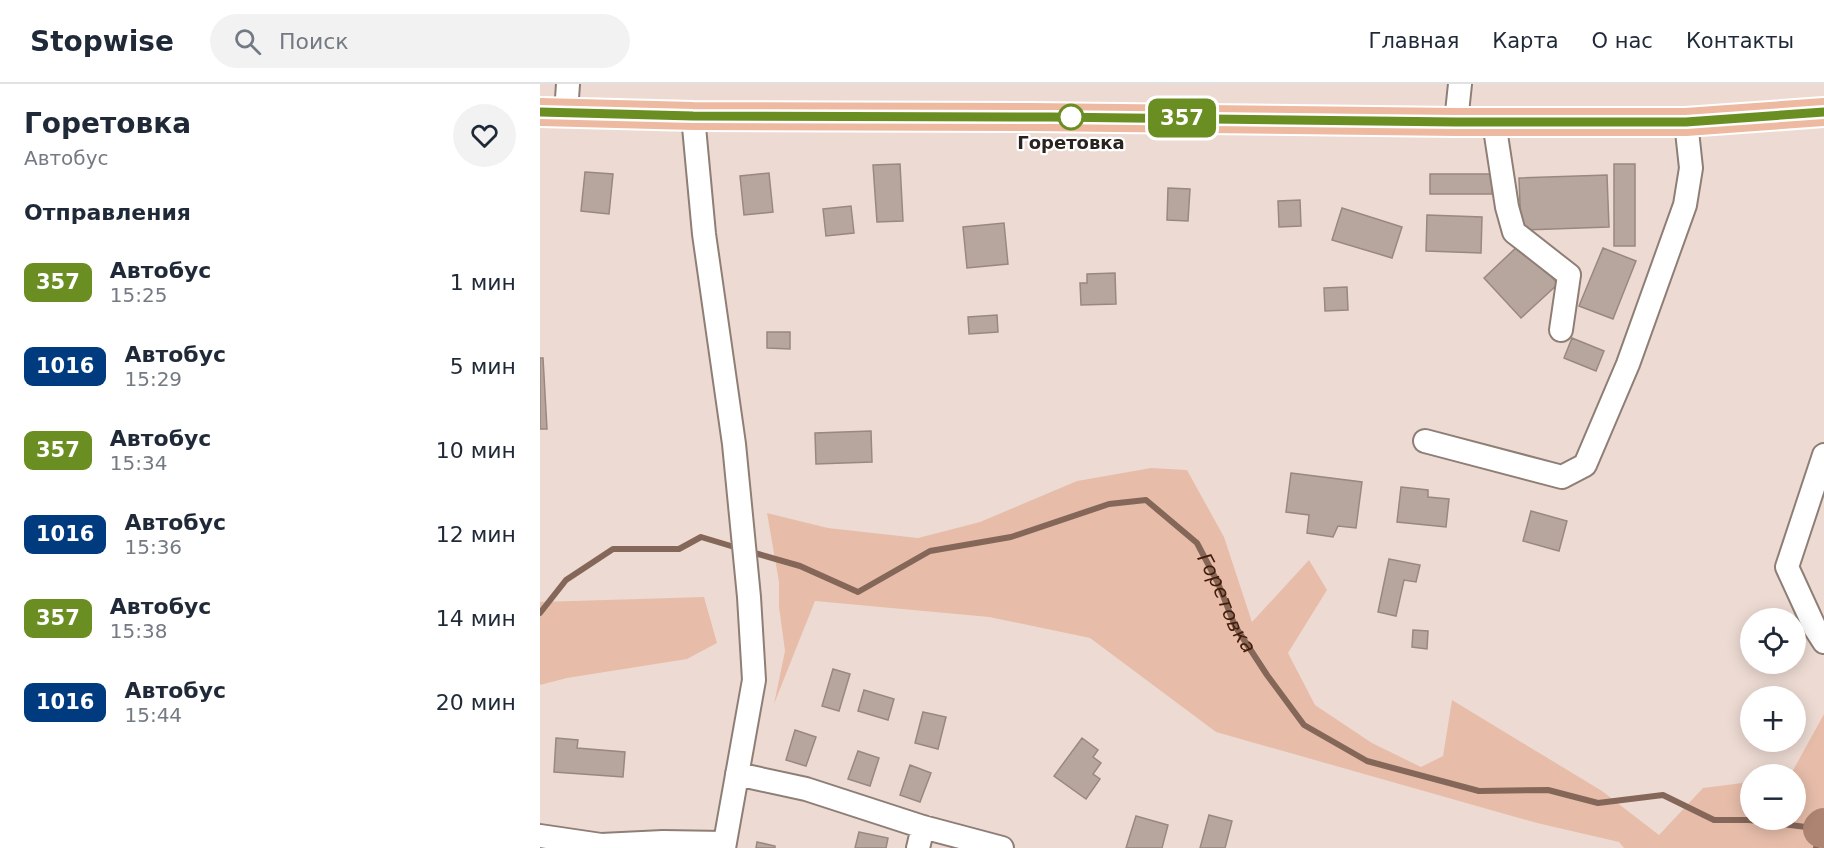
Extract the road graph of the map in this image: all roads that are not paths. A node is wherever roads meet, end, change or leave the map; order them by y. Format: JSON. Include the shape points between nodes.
{"nodes":[{"id":1,"x":568,"y":84,"type":"edge"},
{"id":2,"x":1460,"y":84,"type":"edge"},
{"id":3,"x":553,"y":112,"type":"edge"},
{"id":4,"x":1824,"y":112,"type":"edge"},
{"id":5,"x":693,"y":116,"type":"junction"},
{"id":6,"x":1456,"y":122,"type":"junction"},
{"id":7,"x":1494,"y":122,"type":"junction"},
{"id":8,"x":1686,"y":122,"type":"junction"},
{"id":9,"x":1561,"y":330,"type":"dead end"},
{"id":10,"x":1425,"y":441,"type":"dead end"},
{"id":11,"x":1824,"y":455,"type":"edge"},
{"id":12,"x":1824,"y":642,"type":"edge"},
{"id":13,"x":737,"y":774,"type":"junction"},
{"id":14,"x":540,"y":836,"type":"edge"},
{"id":15,"x":920,"y":837,"type":"edge"},
{"id":16,"x":724,"y":846,"type":"edge"},
{"id":17,"x":1002,"y":848,"type":"edge"}],
"edges":[{"from":1,"to":3,"type":"street"},
{"from":2,"to":6,"type":"street"},
{"from":3,"to":5,"type":"main road"},
{"from":4,"to":8,"type":"main road"},
{"from":5,"to":6,"type":"main road"},
{"from":5,"to":13,"type":"street","via":[[749,597],[754,680]]},
{"from":6,"to":7,"type":"main road"},
{"from":7,"to":8,"type":"main road"},
{"from":7,"to":9,"type":"street","via":[[1514,232],[1569,275]]},
{"from":8,"to":10,"type":"street","via":[[1691,168],[1685,205],[1628,364],[1585,465],[1563,477]]},
{"from":11,"to":12,"type":"street","via":[[1787,567]]},
{"from":13,"to":15,"type":"street","via":[[806,789]]},
{"from":13,"to":16,"type":"street"},
{"from":14,"to":16,"type":"street","via":[[601,845],[663,842]]},
{"from":15,"to":17,"type":"street"}]}
